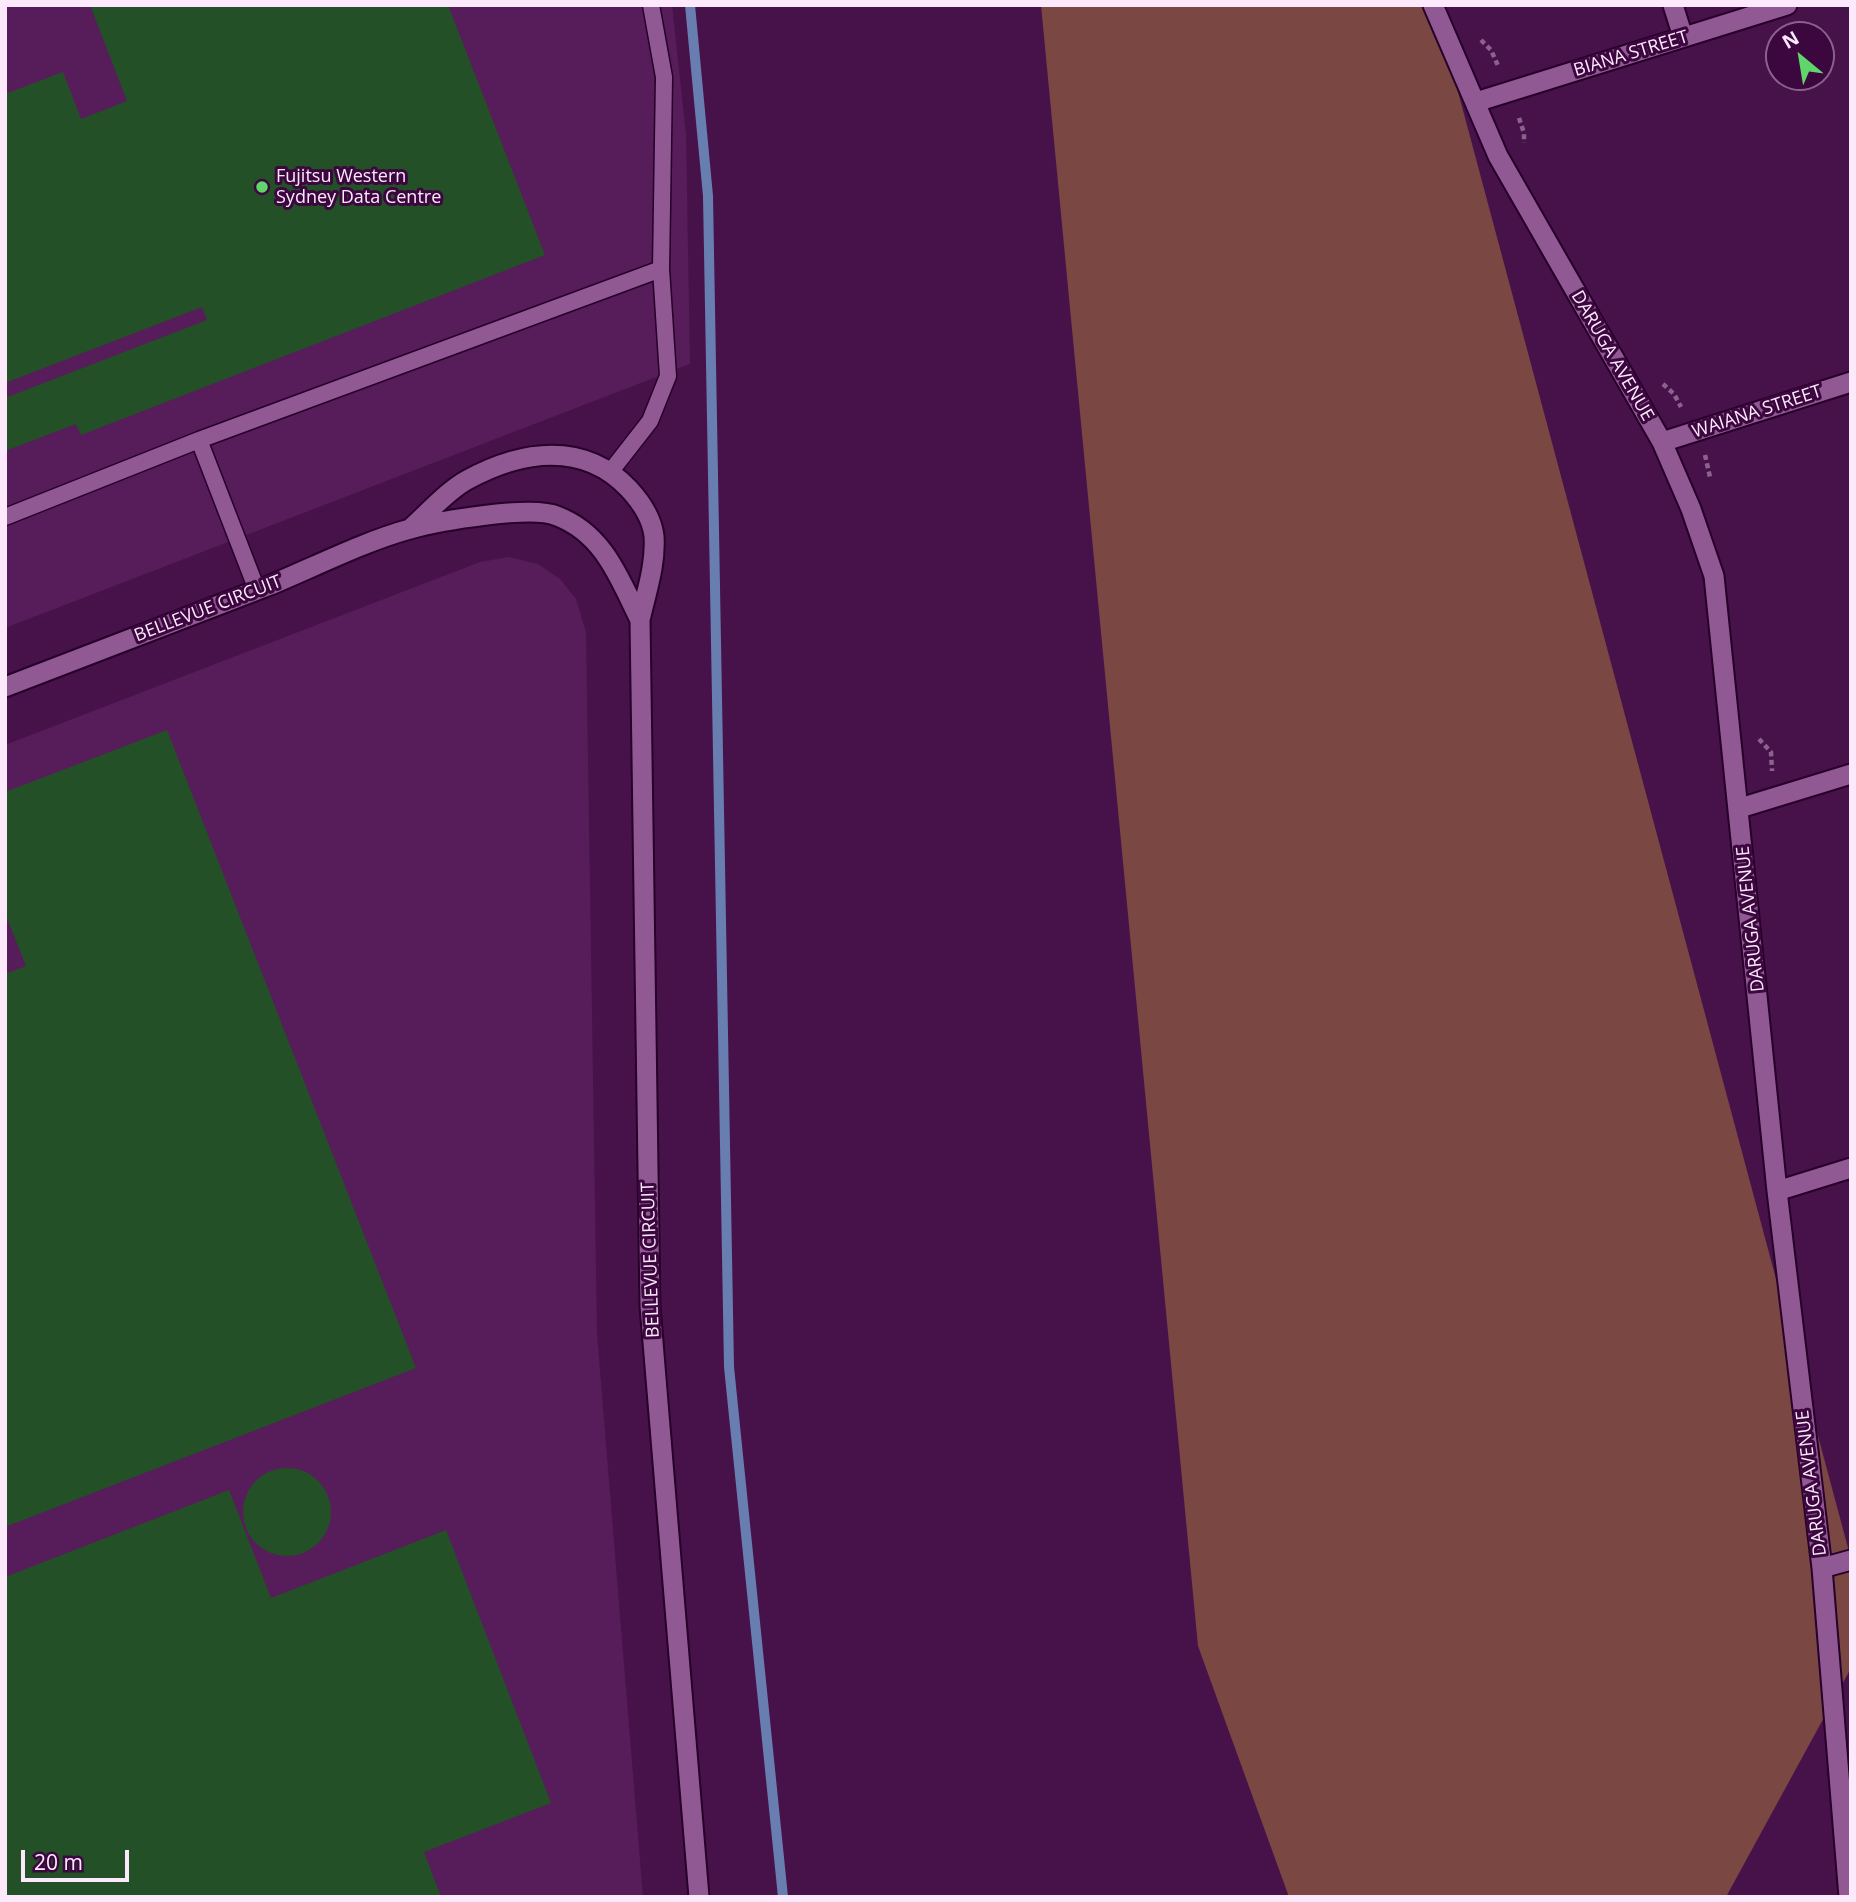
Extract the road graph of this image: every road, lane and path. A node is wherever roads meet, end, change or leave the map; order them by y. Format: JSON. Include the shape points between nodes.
{"nodes":[{"id":1,"x":651,"y":5,"type":"edge"},
{"id":2,"x":1433,"y":5,"type":"edge"},
{"id":3,"x":1673,"y":5,"type":"edge"},
{"id":4,"x":1787,"y":5,"type":"edge"},
{"id":5,"x":1683,"y":37,"type":"junction"},
{"id":6,"x":1476,"y":102,"type":"junction"},
{"id":7,"x":661,"y":269,"type":"junction"},
{"id":8,"x":1851,"y":382,"type":"edge"},
{"id":9,"x":200,"y":440,"type":"junction"},
{"id":10,"x":1662,"y":442,"type":"junction"},
{"id":11,"x":611,"y":471,"type":"junction"},
{"id":12,"x":5,"y":517,"type":"edge"},
{"id":13,"x":410,"y":528,"type":"junction"},
{"id":14,"x":257,"y":590,"type":"junction"},
{"id":15,"x":640,"y":621,"type":"junction"},
{"id":16,"x":5,"y":687,"type":"edge"},
{"id":17,"x":1851,"y":774,"type":"edge"},
{"id":18,"x":1740,"y":808,"type":"junction"},
{"id":19,"x":1851,"y":1168,"type":"edge"},
{"id":20,"x":1777,"y":1191,"type":"junction"},
{"id":21,"x":1851,"y":1560,"type":"edge"},
{"id":22,"x":1822,"y":1568,"type":"junction"},
{"id":23,"x":699,"y":1897,"type":"edge"},
{"id":24,"x":1849,"y":1897,"type":"edge"}],
"edges":[{"from":1,"to":7,"type":"lane","via":[[664,77]]},
{"from":2,"to":6,"type":"street","name":"DARUGA AVENUE"},
{"from":3,"to":5,"type":"street"},
{"from":4,"to":5,"type":"street","name":"BIANA STREET"},
{"from":5,"to":6,"type":"street","name":"BIANA STREET"},
{"from":6,"to":10,"type":"street","name":"DARUGA AVENUE","via":[[1498,156]]},
{"from":7,"to":9,"type":"lane"},
{"from":7,"to":11,"type":"lane","via":[[668,376],[650,421]]},
{"from":8,"to":10,"type":"street","name":"WAIANA STREET"},
{"from":9,"to":12,"type":"lane"},
{"from":9,"to":14,"type":"lane"},
{"from":10,"to":18,"type":"street","name":"DARUGA AVENUE","via":[[1714,576]]},
{"from":11,"to":13,"type":"street","name":"BELLEVUE CIRCUIT","via":[[554,454],[509,462],[466,481]]},
{"from":11,"to":15,"type":"street","name":"BELLEVUE CIRCUIT","via":[[645,508],[654,534],[652,572]]},
{"from":13,"to":14,"type":"street","name":"BELLEVUE CIRCUIT"},
{"from":13,"to":15,"type":"street","name":"BELLEVUE CIRCUIT","via":[[512,513],[554,514],[579,526],[597,542]]},
{"from":14,"to":16,"type":"street","name":"BELLEVUE CIRCUIT"},
{"from":15,"to":23,"type":"street","name":"BELLEVUE CIRCUIT","via":[[650,1306]]},
{"from":17,"to":18,"type":"street"},
{"from":18,"to":20,"type":"street","name":"DARUGA AVENUE"},
{"from":19,"to":20,"type":"street"},
{"from":20,"to":22,"type":"street","name":"DARUGA AVENUE"},
{"from":21,"to":22,"type":"street"},
{"from":22,"to":24,"type":"street","name":"DARUGA AVENUE"}]}
